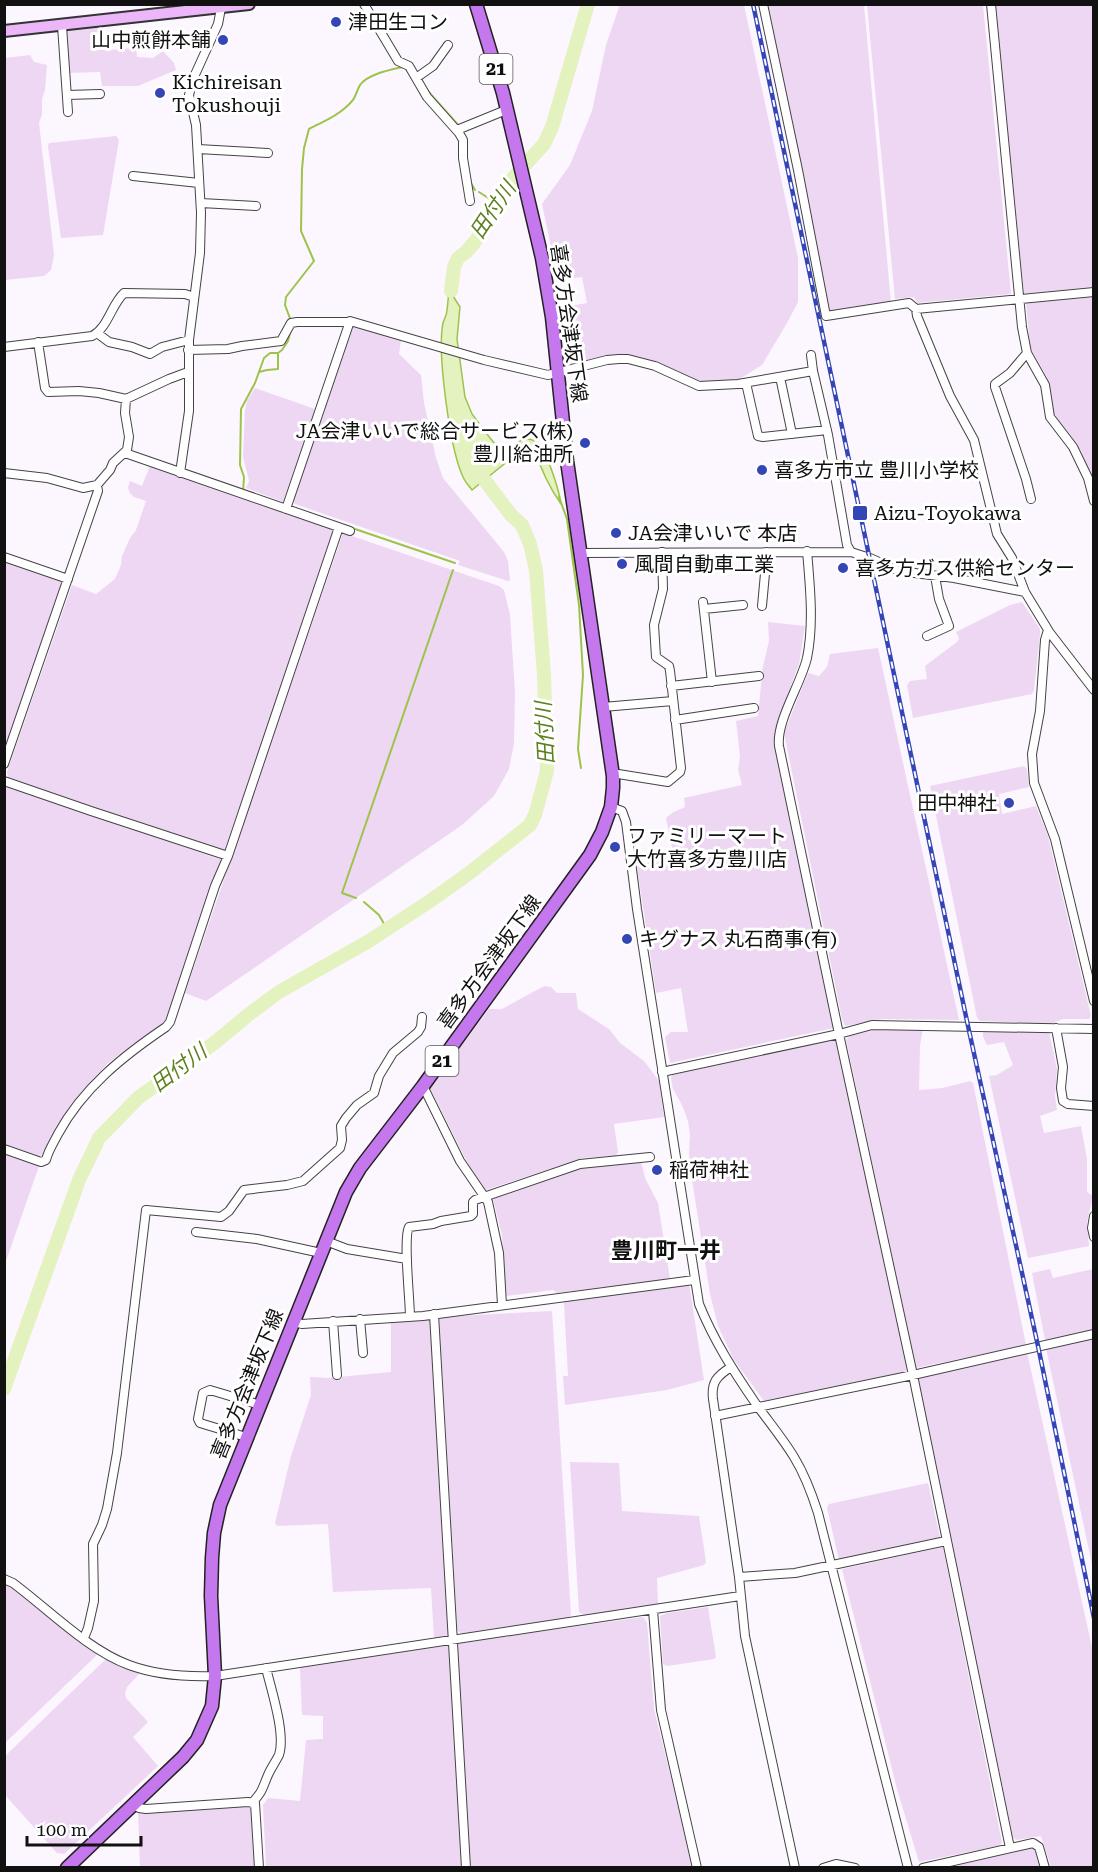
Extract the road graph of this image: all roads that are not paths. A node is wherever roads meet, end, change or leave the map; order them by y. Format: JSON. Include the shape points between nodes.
{"nodes":[{"id":1,"x":249,"y":4,"type":"edge"},
{"id":2,"x":364,"y":4,"type":"edge"},
{"id":3,"x":476,"y":4,"type":"edge"},
{"id":4,"x":763,"y":4,"type":"edge"},
{"id":5,"x":991,"y":4,"type":"edge"},
{"id":6,"x":221,"y":8,"type":"junction"},
{"id":7,"x":62,"y":26,"type":"junction"},
{"id":8,"x":4,"y":31,"type":"edge"},
{"id":9,"x":448,"y":45,"type":"dead end"},
{"id":10,"x":416,"y":78,"type":"junction"},
{"id":11,"x":100,"y":94,"type":"dead end"},
{"id":12,"x":67,"y":95,"type":"junction"},
{"id":13,"x":506,"y":110,"type":"junction"},
{"id":14,"x":68,"y":112,"type":"dead end"},
{"id":15,"x":457,"y":130,"type":"junction"},
{"id":16,"x":198,"y":149,"type":"junction"},
{"id":17,"x":268,"y":153,"type":"dead end"},
{"id":18,"x":133,"y":176,"type":"dead end"},
{"id":19,"x":199,"y":183,"type":"junction"},
{"id":20,"x":470,"y":201,"type":"dead end"},
{"id":21,"x":201,"y":203,"type":"junction"},
{"id":22,"x":256,"y":206,"type":"dead end"},
{"id":23,"x":1094,"y":292,"type":"edge"},
{"id":24,"x":194,"y":297,"type":"junction"},
{"id":25,"x":1019,"y":299,"type":"junction"},
{"id":26,"x":916,"y":309,"type":"junction"},
{"id":27,"x":350,"y":322,"type":"junction"},
{"id":28,"x":97,"y":333,"type":"junction"},
{"id":29,"x":189,"y":340,"type":"junction"},
{"id":30,"x":38,"y":342,"type":"junction"},
{"id":31,"x":4,"y":347,"type":"edge"},
{"id":32,"x":188,"y":350,"type":"junction"},
{"id":33,"x":1028,"y":353,"type":"junction"},
{"id":34,"x":811,"y":355,"type":"dead end"},
{"id":35,"x":813,"y":371,"type":"junction"},
{"id":36,"x":188,"y":372,"type":"junction"},
{"id":37,"x":558,"y":372,"type":"junction"},
{"id":38,"x":780,"y":377,"type":"junction"},
{"id":39,"x":746,"y":383,"type":"junction"},
{"id":40,"x":126,"y":399,"type":"junction"},
{"id":41,"x":827,"y":430,"type":"junction"},
{"id":42,"x":792,"y":434,"type":"junction"},
{"id":43,"x":125,"y":453,"type":"junction"},
{"id":44,"x":4,"y":473,"type":"edge"},
{"id":45,"x":180,"y":473,"type":"junction"},
{"id":46,"x":97,"y":484,"type":"junction"},
{"id":47,"x":1031,"y":499,"type":"dead end"},
{"id":48,"x":1094,"y":501,"type":"edge"},
{"id":49,"x":286,"y":509,"type":"junction"},
{"id":50,"x":339,"y":527,"type":"junction"},
{"id":51,"x":350,"y":531,"type":"dead end"},
{"id":52,"x":807,"y":551,"type":"junction"},
{"id":53,"x":662,"y":552,"type":"junction"},
{"id":54,"x":767,"y":552,"type":"junction"},
{"id":55,"x":851,"y":552,"type":"junction"},
{"id":56,"x":580,"y":553,"type":"junction"},
{"id":57,"x":4,"y":557,"type":"edge"},
{"id":58,"x":935,"y":576,"type":"junction"},
{"id":59,"x":68,"y":579,"type":"junction"},
{"id":60,"x":1025,"y":592,"type":"junction"},
{"id":61,"x":743,"y":605,"type":"dead end"},
{"id":62,"x":762,"y":606,"type":"dead end"},
{"id":63,"x":1048,"y":630,"type":"junction"},
{"id":64,"x":927,"y":636,"type":"dead end"},
{"id":65,"x":759,"y":676,"type":"dead end"},
{"id":66,"x":712,"y":682,"type":"junction"},
{"id":67,"x":671,"y":686,"type":"junction"},
{"id":68,"x":1094,"y":690,"type":"edge"},
{"id":69,"x":673,"y":701,"type":"junction"},
{"id":70,"x":603,"y":708,"type":"junction"},
{"id":71,"x":754,"y":708,"type":"dead end"},
{"id":72,"x":675,"y":720,"type":"junction"},
{"id":73,"x":4,"y":764,"type":"edge"},
{"id":74,"x":612,"y":773,"type":"junction"},
{"id":75,"x":4,"y":781,"type":"edge"},
{"id":76,"x":610,"y":807,"type":"junction"},
{"id":77,"x":228,"y":856,"type":"junction"},
{"id":78,"x":1094,"y":1000,"type":"edge"},
{"id":79,"x":422,"y":1017,"type":"dead end"},
{"id":80,"x":1056,"y":1028,"type":"junction"},
{"id":81,"x":1094,"y":1029,"type":"edge"},
{"id":82,"x":839,"y":1034,"type":"junction"},
{"id":83,"x":662,"y":1072,"type":"junction"},
{"id":84,"x":423,"y":1086,"type":"junction"},
{"id":85,"x":1094,"y":1106,"type":"edge"},
{"id":86,"x":4,"y":1149,"type":"edge"},
{"id":87,"x":650,"y":1158,"type":"dead end"},
{"id":88,"x":485,"y":1197,"type":"junction"},
{"id":89,"x":1094,"y":1216,"type":"edge"},
{"id":90,"x":196,"y":1232,"type":"dead end"},
{"id":91,"x":1094,"y":1237,"type":"edge"},
{"id":92,"x":326,"y":1241,"type":"junction"},
{"id":93,"x":321,"y":1253,"type":"junction"},
{"id":94,"x":407,"y":1259,"type":"junction"},
{"id":95,"x":694,"y":1280,"type":"junction"},
{"id":96,"x":502,"y":1305,"type":"junction"},
{"id":97,"x":434,"y":1314,"type":"junction"},
{"id":98,"x":410,"y":1317,"type":"junction"},
{"id":99,"x":360,"y":1319,"type":"junction"},
{"id":100,"x":333,"y":1321,"type":"junction"},
{"id":101,"x":294,"y":1322,"type":"junction"},
{"id":102,"x":1094,"y":1334,"type":"edge"},
{"id":103,"x":363,"y":1353,"type":"dead end"},
{"id":104,"x":731,"y":1367,"type":"junction"},
{"id":105,"x":913,"y":1375,"type":"junction"},
{"id":106,"x":337,"y":1376,"type":"dead end"},
{"id":107,"x":260,"y":1405,"type":"junction"},
{"id":108,"x":758,"y":1407,"type":"junction"},
{"id":109,"x":715,"y":1416,"type":"junction"},
{"id":110,"x":246,"y":1437,"type":"junction"},
{"id":111,"x":945,"y":1540,"type":"junction"},
{"id":112,"x":831,"y":1565,"type":"junction"},
{"id":113,"x":739,"y":1576,"type":"junction"},
{"id":114,"x":4,"y":1579,"type":"edge"},
{"id":115,"x":740,"y":1596,"type":"junction"},
{"id":116,"x":653,"y":1610,"type":"junction"},
{"id":117,"x":84,"y":1638,"type":"junction"},
{"id":118,"x":453,"y":1640,"type":"junction"},
{"id":119,"x":266,"y":1668,"type":"junction"},
{"id":120,"x":215,"y":1676,"type":"junction"},
{"id":121,"x":252,"y":1803,"type":"junction"},
{"id":122,"x":133,"y":1805,"type":"junction"},
{"id":123,"x":1010,"y":1848,"type":"junction"},
{"id":124,"x":67,"y":1868,"type":"edge"},
{"id":125,"x":259,"y":1868,"type":"edge"},
{"id":126,"x":466,"y":1868,"type":"edge"},
{"id":127,"x":697,"y":1868,"type":"edge"},
{"id":128,"x":795,"y":1868,"type":"edge"},
{"id":129,"x":824,"y":1868,"type":"edge"},
{"id":130,"x":855,"y":1868,"type":"edge"},
{"id":131,"x":908,"y":1868,"type":"edge"},
{"id":132,"x":923,"y":1868,"type":"edge"},
{"id":133,"x":1046,"y":1868,"type":"edge"}],
"edges":[{"from":1,"to":6,"type":"street"},
{"from":2,"to":10,"type":"street","via":[[398,61],[409,66]]},
{"from":3,"to":13,"type":"main road","number":"21"},
{"from":4,"to":26,"type":"street","via":[[826,316],[909,303]]},
{"from":5,"to":25,"type":"street"},
{"from":6,"to":7,"type":"street"},
{"from":6,"to":16,"type":"street","via":[[189,95]]},
{"from":7,"to":8,"type":"street"},
{"from":7,"to":12,"type":"street"},
{"from":9,"to":10,"type":"street","via":[[433,66]]},
{"from":10,"to":15,"type":"street","via":[[427,97]]},
{"from":11,"to":12,"type":"street"},
{"from":12,"to":14,"type":"street"},
{"from":13,"to":15,"type":"street"},
{"from":13,"to":37,"type":"main road","name":"喜多方会津坂下線","number":"21","via":[[542,258]]},
{"from":15,"to":20,"type":"street","via":[[463,140]]},
{"from":16,"to":17,"type":"street"},
{"from":16,"to":19,"type":"street"},
{"from":18,"to":19,"type":"street"},
{"from":19,"to":21,"type":"street"},
{"from":21,"to":22,"type":"street"},
{"from":21,"to":24,"type":"street"},
{"from":23,"to":25,"type":"street"},
{"from":24,"to":28,"type":"street","via":[[124,292]]},
{"from":24,"to":29,"type":"street"},
{"from":25,"to":26,"type":"street"},
{"from":25,"to":33,"type":"street"},
{"from":26,"to":60,"type":"street","via":[[950,396],[974,440],[997,534],[1012,558]]},
{"from":27,"to":32,"type":"street","via":[[291,323],[281,341],[228,350]]},
{"from":27,"to":37,"type":"street","via":[[539,374]]},
{"from":27,"to":49,"type":"street"},
{"from":28,"to":29,"type":"street","via":[[109,342],[147,353]]},
{"from":28,"to":30,"type":"street"},
{"from":29,"to":32,"type":"street"},
{"from":30,"to":31,"type":"street"},
{"from":30,"to":40,"type":"street","via":[[48,392],[79,391]]},
{"from":32,"to":36,"type":"street"},
{"from":33,"to":47,"type":"street","via":[[995,387]]},
{"from":33,"to":48,"type":"street","via":[[1045,385],[1050,417],[1073,447]]},
{"from":34,"to":35,"type":"street"},
{"from":35,"to":38,"type":"street"},
{"from":35,"to":41,"type":"street"},
{"from":36,"to":40,"type":"street"},
{"from":36,"to":45,"type":"street","via":[[189,411]]},
{"from":37,"to":39,"type":"street","via":[[628,359],[656,366],[699,386]]},
{"from":37,"to":56,"type":"main road","name":"喜多方会津坂下線","number":"21"},
{"from":38,"to":39,"type":"street"},
{"from":38,"to":42,"type":"street"},
{"from":39,"to":42,"type":"street","via":[[758,436]]},
{"from":40,"to":43,"type":"street","via":[[129,437]]},
{"from":41,"to":42,"type":"street"},
{"from":41,"to":55,"type":"street"},
{"from":43,"to":45,"type":"street"},
{"from":43,"to":46,"type":"street"},
{"from":44,"to":46,"type":"street","via":[[47,478],[83,488]]},
{"from":45,"to":49,"type":"street"},
{"from":46,"to":59,"type":"street","via":[[98,491]]},
{"from":49,"to":50,"type":"street"},
{"from":50,"to":51,"type":"street"},
{"from":50,"to":77,"type":"street"},
{"from":52,"to":54,"type":"street"},
{"from":52,"to":55,"type":"street"},
{"from":52,"to":82,"type":"street","via":[[809,642],[803,673],[778,740]]},
{"from":53,"to":54,"type":"street"},
{"from":53,"to":56,"type":"street"},
{"from":53,"to":67,"type":"street","via":[[663,589],[654,630],[656,657],[669,666]]},
{"from":54,"to":62,"type":"street"},
{"from":55,"to":58,"type":"street","via":[[899,571]]},
{"from":56,"to":70,"type":"main road","name":"喜多方会津坂下線","number":"21"},
{"from":57,"to":59,"type":"street"},
{"from":58,"to":60,"type":"street"},
{"from":58,"to":64,"type":"street","via":[[949,626]]},
{"from":59,"to":73,"type":"street"},
{"from":60,"to":63,"type":"street"},
{"from":61,"to":66,"type":"street","via":[[704,606]]},
{"from":63,"to":68,"type":"street"},
{"from":63,"to":78,"type":"street","via":[[1032,754],[1034,783],[1055,839]]},
{"from":65,"to":66,"type":"street"},
{"from":66,"to":67,"type":"street"},
{"from":67,"to":69,"type":"street"},
{"from":69,"to":70,"type":"street"},
{"from":69,"to":72,"type":"street"},
{"from":70,"to":74,"type":"main road","name":"喜多方会津坂下線","number":"21"},
{"from":71,"to":72,"type":"street"},
{"from":72,"to":74,"type":"street","via":[[680,772],[668,782]]},
{"from":74,"to":76,"type":"main road","name":"喜多方会津坂下線","number":"21"},
{"from":75,"to":77,"type":"street"},
{"from":76,"to":83,"type":"street","via":[[622,812],[626,822]]},
{"from":76,"to":84,"type":"main road","name":"喜多方会津坂下線","number":"21","via":[[590,855]]},
{"from":77,"to":86,"type":"street","via":[[170,1022],[108,1070],[76,1106],[46,1160],[41,1162]]},
{"from":79,"to":117,"type":"street","via":[[421,1027],[391,1056],[374,1093],[346,1118],[339,1148],[303,1181],[247,1188],[221,1217],[146,1210],[117,1453],[107,1509],[93,1544],[94,1601]]},
{"from":80,"to":81,"type":"street"},
{"from":80,"to":82,"type":"street","via":[[881,1024]]},
{"from":80,"to":85,"type":"street","via":[[1063,1067],[1063,1101]]},
{"from":82,"to":83,"type":"street"},
{"from":82,"to":105,"type":"street"},
{"from":83,"to":95,"type":"street"},
{"from":84,"to":88,"type":"street","via":[[460,1161]]},
{"from":84,"to":92,"type":"main road","name":"喜多方会津坂下線","number":"21","via":[[353,1178]]},
{"from":87,"to":88,"type":"street","via":[[580,1164]]},
{"from":88,"to":94,"type":"street","via":[[473,1202],[471,1216],[409,1227]]},
{"from":88,"to":96,"type":"street","via":[[497,1240]]},
{"from":89,"to":91,"type":"street"},
{"from":90,"to":93,"type":"street","via":[[257,1239]]},
{"from":92,"to":93,"type":"main road","name":"喜多方会津坂下線","number":"21"},
{"from":92,"to":94,"type":"street","via":[[347,1249]]},
{"from":93,"to":101,"type":"main road","name":"喜多方会津坂下線","number":"21"},
{"from":94,"to":98,"type":"street"},
{"from":95,"to":96,"type":"street"},
{"from":95,"to":104,"type":"street","via":[[703,1315]]},
{"from":96,"to":97,"type":"street"},
{"from":97,"to":98,"type":"street"},
{"from":97,"to":118,"type":"street"},
{"from":98,"to":99,"type":"street"},
{"from":99,"to":100,"type":"street"},
{"from":99,"to":103,"type":"street"},
{"from":100,"to":101,"type":"street"},
{"from":100,"to":106,"type":"street"},
{"from":101,"to":107,"type":"main road","name":"喜多方会津坂下線","number":"21"},
{"from":102,"to":105,"type":"street"},
{"from":104,"to":108,"type":"street"},
{"from":104,"to":109,"type":"street","via":[[713,1383]]},
{"from":105,"to":108,"type":"street"},
{"from":105,"to":111,"type":"street"},
{"from":107,"to":110,"type":"main road","name":"喜多方会津坂下線","number":"21"},
{"from":107,"to":110,"type":"street","via":[[210,1390],[204,1394],[200,1423]]},
{"from":108,"to":109,"type":"street"},
{"from":108,"to":112,"type":"street","via":[[804,1476]]},
{"from":109,"to":113,"type":"street"},
{"from":110,"to":120,"type":"main road","name":"喜多方会津坂下線","number":"21","via":[[220,1505],[214,1533],[211,1596]]},
{"from":111,"to":112,"type":"street"},
{"from":111,"to":123,"type":"street"},
{"from":112,"to":113,"type":"street","via":[[795,1573]]},
{"from":112,"to":131,"type":"street"},
{"from":113,"to":115,"type":"street"},
{"from":114,"to":117,"type":"street"},
{"from":115,"to":116,"type":"street"},
{"from":115,"to":128,"type":"street"},
{"from":116,"to":118,"type":"street"},
{"from":116,"to":127,"type":"street","via":[[661,1710]]},
{"from":117,"to":120,"type":"street","via":[[110,1656],[150,1672]]},
{"from":118,"to":119,"type":"street"},
{"from":118,"to":126,"type":"street"},
{"from":119,"to":120,"type":"street"},
{"from":119,"to":121,"type":"street","via":[[278,1719],[279,1755],[262,1792]]},
{"from":120,"to":122,"type":"main road","name":"喜多方会津坂下線","number":"21","via":[[212,1706],[197,1740]]},
{"from":121,"to":122,"type":"street","via":[[146,1809]]},
{"from":121,"to":125,"type":"street"},
{"from":122,"to":124,"type":"main road","name":"喜多方会津坂下線","number":"21"},
{"from":123,"to":132,"type":"street"},
{"from":123,"to":133,"type":"street","via":[[1035,1844]]},
{"from":129,"to":130,"type":"street","via":[[836,1864]]}]}
